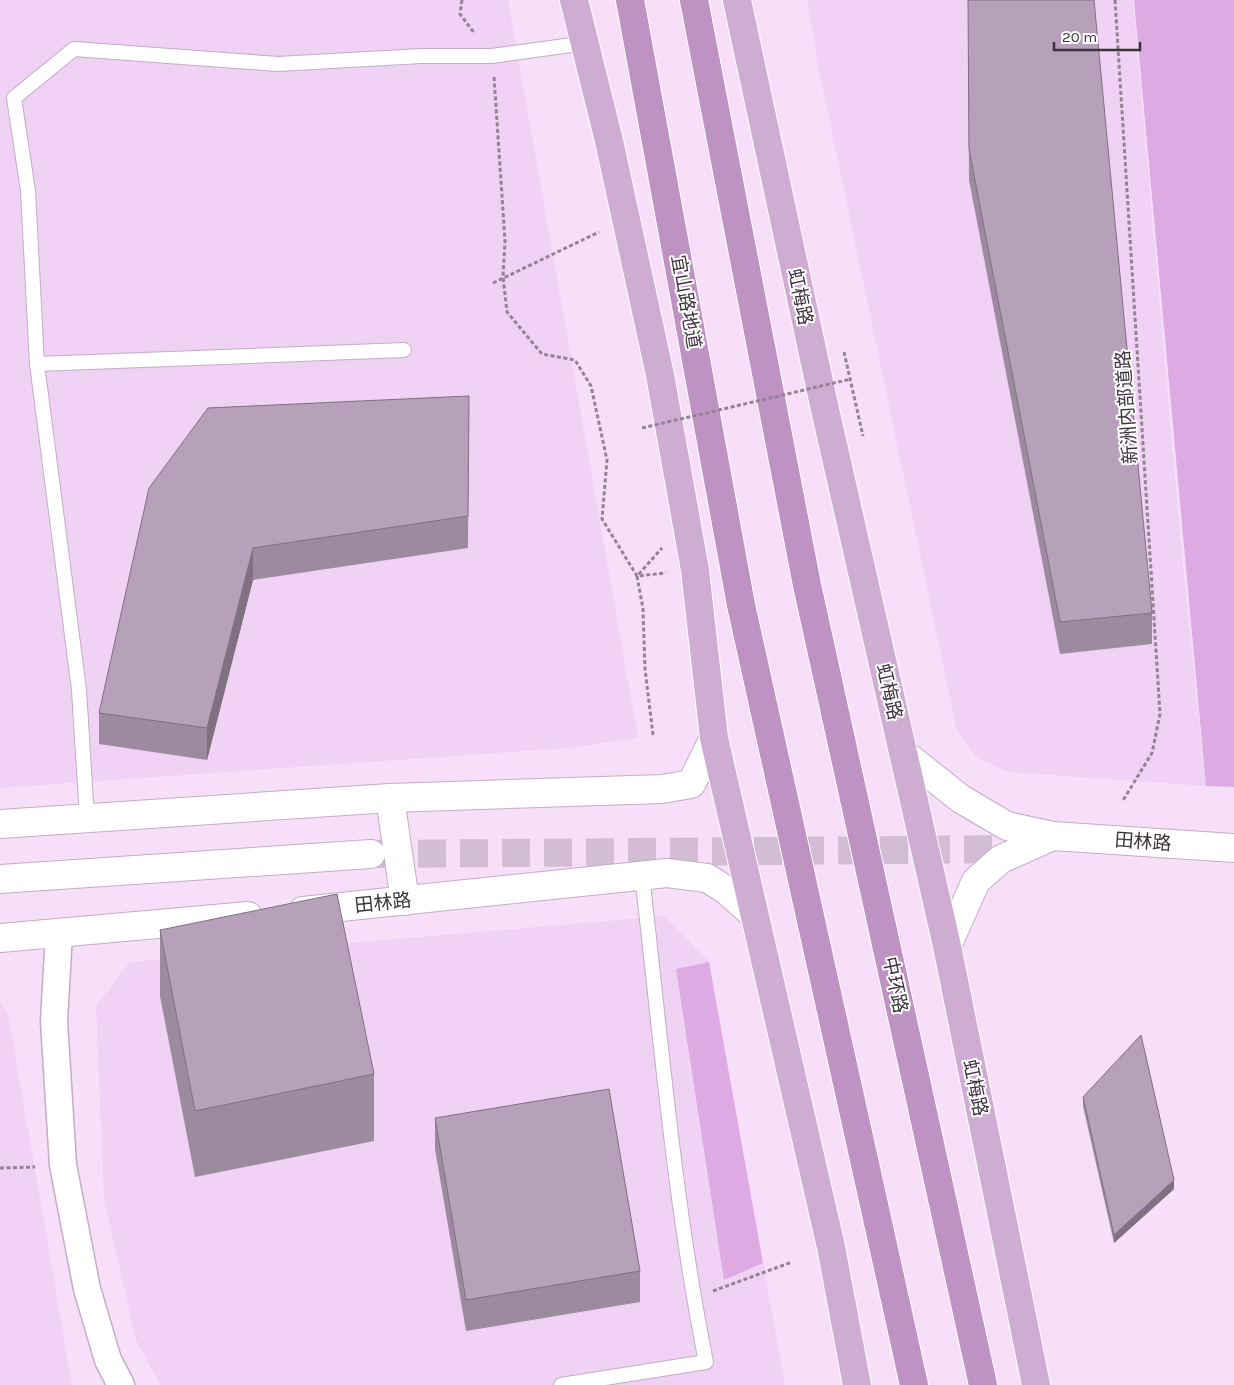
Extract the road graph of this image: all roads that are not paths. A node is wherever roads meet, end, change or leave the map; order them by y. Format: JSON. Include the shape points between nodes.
{"nodes":[{"id":1,"x":574,"y":0,"type":"edge"},
{"id":2,"x":630,"y":0,"type":"edge"},
{"id":3,"x":694,"y":0,"type":"edge"},
{"id":4,"x":737,"y":0,"type":"edge"},
{"id":5,"x":586,"y":43,"type":"junction"},
{"id":6,"x":404,"y":350,"type":"dead end"},
{"id":7,"x":37,"y":364,"type":"junction"},
{"id":8,"x":714,"y":738,"type":"junction"},
{"id":9,"x":903,"y":753,"type":"junction"},
{"id":10,"x":390,"y":798,"type":"junction"},
{"id":11,"x":87,"y":817,"type":"junction"},
{"id":12,"x":0,"y":824,"type":"edge"},
{"id":13,"x":1052,"y":836,"type":"junction"},
{"id":14,"x":1234,"y":848,"type":"edge"},
{"id":15,"x":371,"y":854,"type":"tunnel mouth"},
{"id":16,"x":642,"y":876,"type":"junction"},
{"id":17,"x":0,"y":880,"type":"edge"},
{"id":18,"x":405,"y":901,"type":"junction"},
{"id":19,"x":754,"y":914,"type":"junction"},
{"id":20,"x":59,"y":934,"type":"junction"},
{"id":21,"x":0,"y":938,"type":"edge"},
{"id":22,"x":946,"y":946,"type":"junction"},
{"id":23,"x":973,"y":1336,"type":"junction"},
{"id":24,"x":906,"y":1350,"type":"junction"},
{"id":25,"x":121,"y":1385,"type":"edge"},
{"id":26,"x":561,"y":1385,"type":"edge"},
{"id":27,"x":857,"y":1385,"type":"edge"},
{"id":28,"x":909,"y":1385,"type":"edge"},
{"id":29,"x":914,"y":1385,"type":"edge"},
{"id":30,"x":983,"y":1385,"type":"edge"},
{"id":31,"x":989,"y":1385,"type":"edge"},
{"id":32,"x":1036,"y":1385,"type":"edge"}],
"edges":[{"from":1,"to":5,"type":"main road"},
{"from":2,"to":24,"type":"highway","name":"宜山路地道","via":[[741,605]]},
{"from":3,"to":23,"type":"highway","name":"中环路","via":[[807,585]]},
{"from":4,"to":9,"type":"main road","name":"虹梅路"},
{"from":5,"to":7,"type":"lane","via":[[492,56],[421,56],[278,64],[74,49],[14,98],[28,191]]},
{"from":5,"to":8,"type":"main road","via":[[658,365],[695,570]]},
{"from":6,"to":7,"type":"lane"},
{"from":7,"to":11,"type":"lane","via":[[79,690]]},
{"from":8,"to":10,"type":"street","via":[[691,784],[662,789]]},
{"from":8,"to":19,"type":"main road"},
{"from":9,"to":13,"type":"street","name":"田林路","via":[[961,799],[1007,826]]},
{"from":9,"to":22,"type":"main road","name":"虹梅路"},
{"from":10,"to":11,"type":"street"},
{"from":10,"to":18,"type":"street"},
{"from":11,"to":12,"type":"street"},
{"from":13,"to":14,"type":"street","name":"田林路"},
{"from":13,"to":22,"type":"street","name":"田林路","via":[[1001,859],[976,881]]},
{"from":15,"to":17,"type":"street"},
{"from":16,"to":18,"type":"street","name":"田林路"},
{"from":16,"to":19,"type":"street","name":"田林路","via":[[667,873],[707,878]]},
{"from":16,"to":26,"type":"lane","via":[[658,1032],[694,1299],[706,1362]]},
{"from":18,"to":20,"type":"street","name":"田林路"},
{"from":19,"to":27,"type":"main road","via":[[831,1247]]},
{"from":20,"to":21,"type":"street","name":"田林路"},
{"from":20,"to":25,"type":"street","via":[[54,1021],[63,1165],[87,1289],[108,1360]]},
{"from":22,"to":32,"type":"main road","name":"虹梅路"},
{"from":23,"to":30,"type":"highway","name":"中环路"},
{"from":23,"to":31,"type":"highway"},
{"from":24,"to":28,"type":"highway"},
{"from":24,"to":29,"type":"highway"}]}
